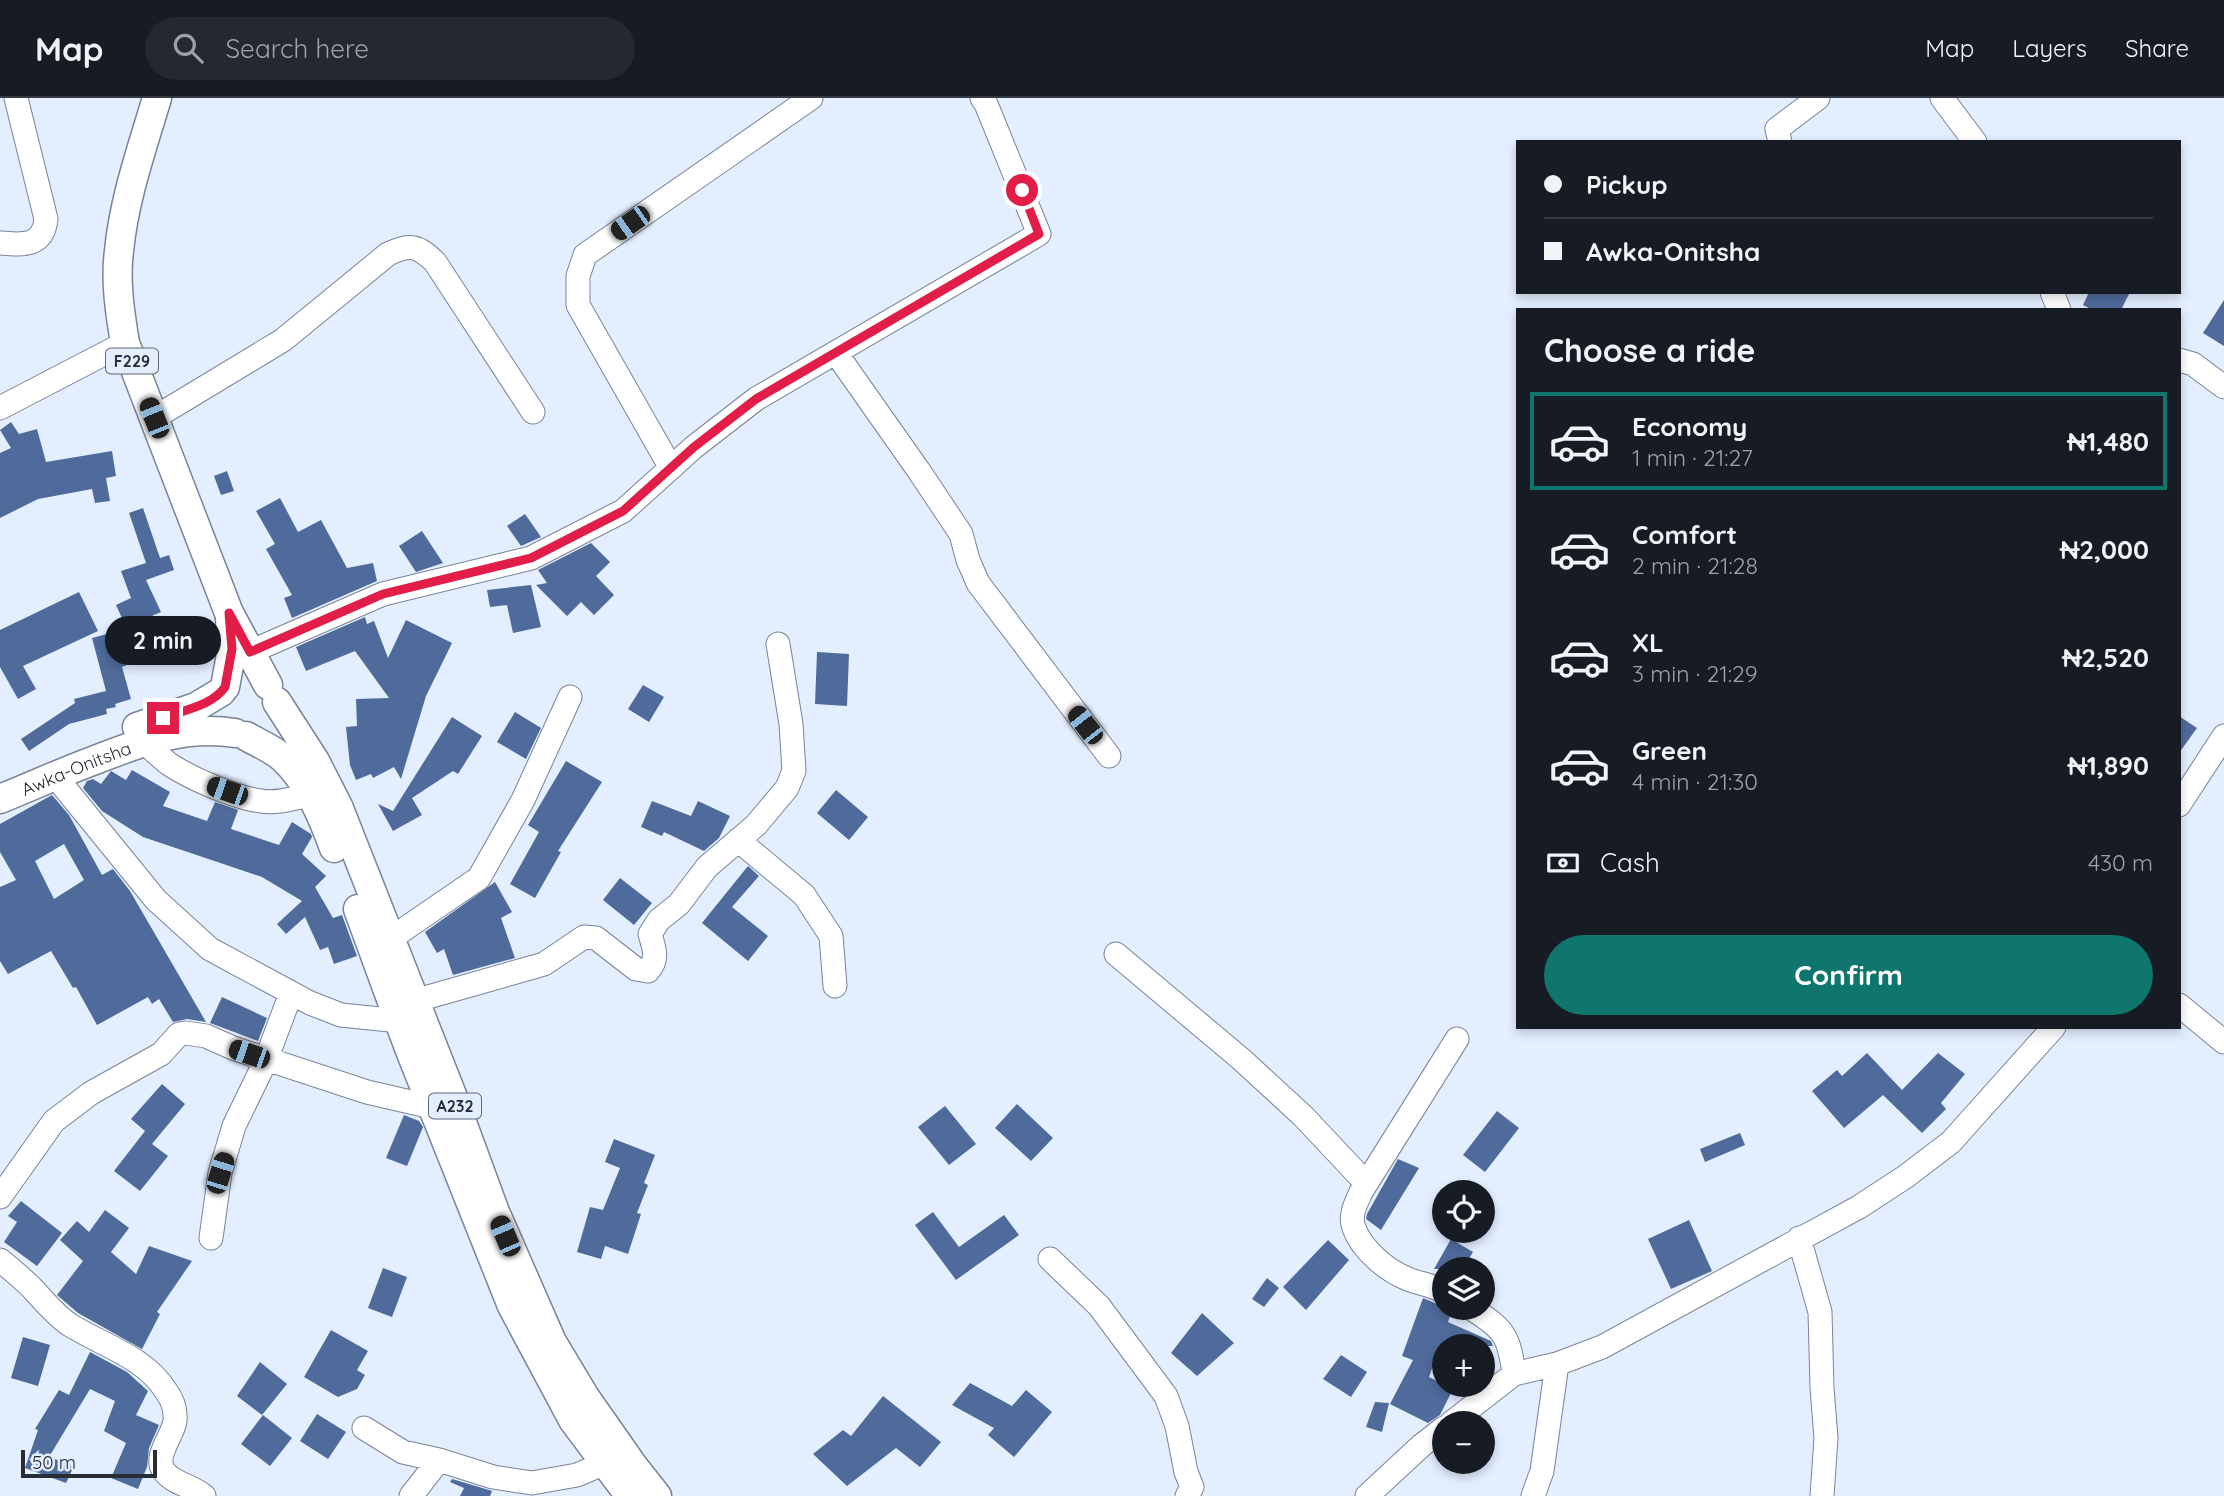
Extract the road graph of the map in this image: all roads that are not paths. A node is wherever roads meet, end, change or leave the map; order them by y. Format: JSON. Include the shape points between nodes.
{"nodes":[{"id":1,"x":16,"y":98,"type":"edge"},
{"id":2,"x":157,"y":98,"type":"edge"},
{"id":3,"x":811,"y":98,"type":"edge"},
{"id":4,"x":982,"y":98,"type":"edge"},
{"id":5,"x":1818,"y":98,"type":"edge"},
{"id":6,"x":1942,"y":98,"type":"edge"},
{"id":7,"x":1780,"y":140,"type":"edge"},
{"id":8,"x":1974,"y":140,"type":"edge"},
{"id":9,"x":0,"y":243,"type":"edge"},
{"id":10,"x":125,"y":343,"type":"junction"},
{"id":11,"x":836,"y":353,"type":"junction"},
{"id":12,"x":2181,"y":361,"type":"edge"},
{"id":13,"x":2224,"y":387,"type":"edge"},
{"id":14,"x":0,"y":408,"type":"edge"},
{"id":15,"x":533,"y":412,"type":"dead end"},
{"id":16,"x":154,"y":418,"type":"junction"},
{"id":17,"x":671,"y":468,"type":"junction"},
{"id":18,"x":229,"y":613,"type":"junction"},
{"id":19,"x":778,"y":644,"type":"dead end"},
{"id":20,"x":250,"y":652,"type":"junction"},
{"id":21,"x":223,"y":689,"type":"junction"},
{"id":22,"x":273,"y":693,"type":"junction"},
{"id":23,"x":570,"y":697,"type":"dead end"},
{"id":24,"x":240,"y":735,"type":"junction"},
{"id":25,"x":2224,"y":738,"type":"edge"},
{"id":26,"x":144,"y":742,"type":"junction"},
{"id":27,"x":1109,"y":756,"type":"dead end"},
{"id":28,"x":55,"y":776,"type":"junction"},
{"id":29,"x":0,"y":782,"type":"edge"},
{"id":30,"x":310,"y":796,"type":"junction"},
{"id":31,"x":0,"y":799,"type":"edge"},
{"id":32,"x":2181,"y":802,"type":"edge"},
{"id":33,"x":738,"y":840,"type":"junction"},
{"id":34,"x":390,"y":939,"type":"junction"},
{"id":35,"x":1116,"y":954,"type":"dead end"},
{"id":36,"x":835,"y":986,"type":"dead end"},
{"id":37,"x":291,"y":993,"type":"junction"},
{"id":38,"x":2181,"y":1007,"type":"edge"},
{"id":39,"x":407,"y":1011,"type":"junction"},
{"id":40,"x":2052,"y":1029,"type":"edge"},
{"id":41,"x":1457,"y":1039,"type":"dead end"},
{"id":42,"x":2224,"y":1042,"type":"edge"},
{"id":43,"x":265,"y":1059,"type":"junction"},
{"id":44,"x":432,"y":1107,"type":"junction"},
{"id":45,"x":1366,"y":1183,"type":"junction"},
{"id":46,"x":0,"y":1197,"type":"edge"},
{"id":47,"x":211,"y":1238,"type":"dead end"},
{"id":48,"x":1799,"y":1238,"type":"junction"},
{"id":49,"x":1050,"y":1259,"type":"dead end"},
{"id":50,"x":0,"y":1260,"type":"edge"},
{"id":51,"x":1432,"y":1286,"type":"edge"},
{"id":52,"x":1489,"y":1320,"type":"edge"},
{"id":53,"x":1557,"y":1364,"type":"junction"},
{"id":54,"x":1514,"y":1374,"type":"junction"},
{"id":55,"x":1466,"y":1411,"type":"edge"},
{"id":56,"x":364,"y":1428,"type":"dead end"},
{"id":57,"x":1432,"y":1437,"type":"edge"},
{"id":58,"x":439,"y":1460,"type":"junction"},
{"id":59,"x":605,"y":1463,"type":"junction"},
{"id":60,"x":204,"y":1496,"type":"edge"},
{"id":61,"x":411,"y":1496,"type":"edge"},
{"id":62,"x":630,"y":1496,"type":"edge"},
{"id":63,"x":657,"y":1496,"type":"edge"},
{"id":64,"x":1187,"y":1496,"type":"edge"},
{"id":65,"x":1367,"y":1496,"type":"edge"},
{"id":66,"x":1533,"y":1496,"type":"edge"},
{"id":67,"x":1822,"y":1496,"type":"edge"}],
"edges":[{"from":1,"to":9,"type":"street","via":[[45,230],[27,244]]},
{"from":2,"to":10,"type":"main road","number":"F229","via":[[118,252]]},
{"from":3,"to":17,"type":"street","via":[[585,255],[578,276],[578,305]]},
{"from":4,"to":11,"type":"street","via":[[1039,234]]},
{"from":5,"to":7,"type":"street","via":[[1777,129]]},
{"from":6,"to":8,"type":"street"},
{"from":10,"to":14,"type":"street"},
{"from":10,"to":16,"type":"main road","number":"F229"},
{"from":11,"to":17,"type":"street","via":[[756,399]]},
{"from":11,"to":27,"type":"street","via":[[961,534],[978,583]]},
{"from":12,"to":13,"type":"street"},
{"from":15,"to":16,"type":"street","via":[[436,262],[422,250],[406,246],[388,254],[284,340]]},
{"from":16,"to":18,"type":"main road","number":"F229"},
{"from":17,"to":20,"type":"street","via":[[623,511],[531,558],[383,594]]},
{"from":18,"to":20,"type":"main road","number":"F229"},
{"from":18,"to":21,"type":"main road","number":"F229","via":[[232,649]]},
{"from":19,"to":33,"type":"street","via":[[794,771],[787,788]]},
{"from":20,"to":22,"type":"main road","number":"F229"},
{"from":21,"to":22,"type":"main road","via":[[251,676]]},
{"from":21,"to":24,"type":"main road","via":[[219,715],[228,729]]},
{"from":21,"to":29,"type":"main road","name":"Awka-Onitsha","via":[[195,707]]},
{"from":22,"to":24,"type":"main road","via":[[277,713],[273,722],[256,735]]},
{"from":22,"to":34,"type":"main road","number":"A232","via":[[338,806]]},
{"from":23,"to":34,"type":"street","via":[[523,800],[480,878]]},
{"from":24,"to":26,"type":"main road","name":"Awka-Onitsha","number":"A232","via":[[202,731]]},
{"from":24,"to":30,"type":"main road","number":"A232","via":[[283,758]]},
{"from":25,"to":32,"type":"street"},
{"from":26,"to":28,"type":"main road","name":"Awka-Onitsha","number":"A232"},
{"from":26,"to":30,"type":"street","via":[[169,764],[241,796],[274,802]]},
{"from":28,"to":31,"type":"main road","name":"Awka-Onitsha","number":"A232"},
{"from":28,"to":37,"type":"street","via":[[156,900],[210,948]]},
{"from":30,"to":39,"type":"main road","number":"A232"},
{"from":33,"to":36,"type":"street","via":[[804,895],[831,936]]},
{"from":33,"to":39,"type":"street","via":[[659,920],[650,934],[656,955],[648,971],[636,969],[596,938],[584,937],[544,964]]},
{"from":34,"to":39,"type":"main road","number":"A232"},
{"from":35,"to":45,"type":"street","via":[[1241,1059]]},
{"from":37,"to":39,"type":"street","via":[[341,1015]]},
{"from":37,"to":43,"type":"street"},
{"from":38,"to":42,"type":"street"},
{"from":39,"to":44,"type":"main road","number":"A232"},
{"from":39,"to":63,"type":"main road","number":"A232","via":[[552,1342],[585,1397]]},
{"from":40,"to":48,"type":"street","via":[[1951,1142],[1859,1207]]},
{"from":41,"to":45,"type":"street"},
{"from":43,"to":44,"type":"street","via":[[367,1092]]},
{"from":43,"to":46,"type":"street","via":[[206,1036],[179,1034],[161,1054],[91,1093],[54,1122]]},
{"from":43,"to":47,"type":"street","via":[[223,1161]]},
{"from":44,"to":59,"type":"main road","number":"A232","via":[[512,1306],[573,1420]]},
{"from":45,"to":51,"type":"street","via":[[1353,1211],[1353,1227],[1367,1250],[1391,1270]]},
{"from":48,"to":53,"type":"street","via":[[1602,1347]]},
{"from":48,"to":67,"type":"street","via":[[1820,1312],[1826,1438]]},
{"from":49,"to":64,"type":"street","via":[[1099,1306],[1166,1396],[1192,1487]]},
{"from":50,"to":60,"type":"street","via":[[69,1324],[149,1370],[174,1405],[175,1420],[160,1460],[162,1469]]},
{"from":52,"to":54,"type":"street","via":[[1504,1332]]},
{"from":53,"to":54,"type":"street"},
{"from":53,"to":66,"type":"street","via":[[1542,1471]]},
{"from":54,"to":55,"type":"street"},
{"from":56,"to":58,"type":"street","via":[[403,1452]]},
{"from":57,"to":65,"type":"street"},
{"from":58,"to":59,"type":"street","via":[[493,1477],[532,1483],[577,1475]]},
{"from":58,"to":61,"type":"street"},
{"from":59,"to":62,"type":"main road","number":"A232"}]}
